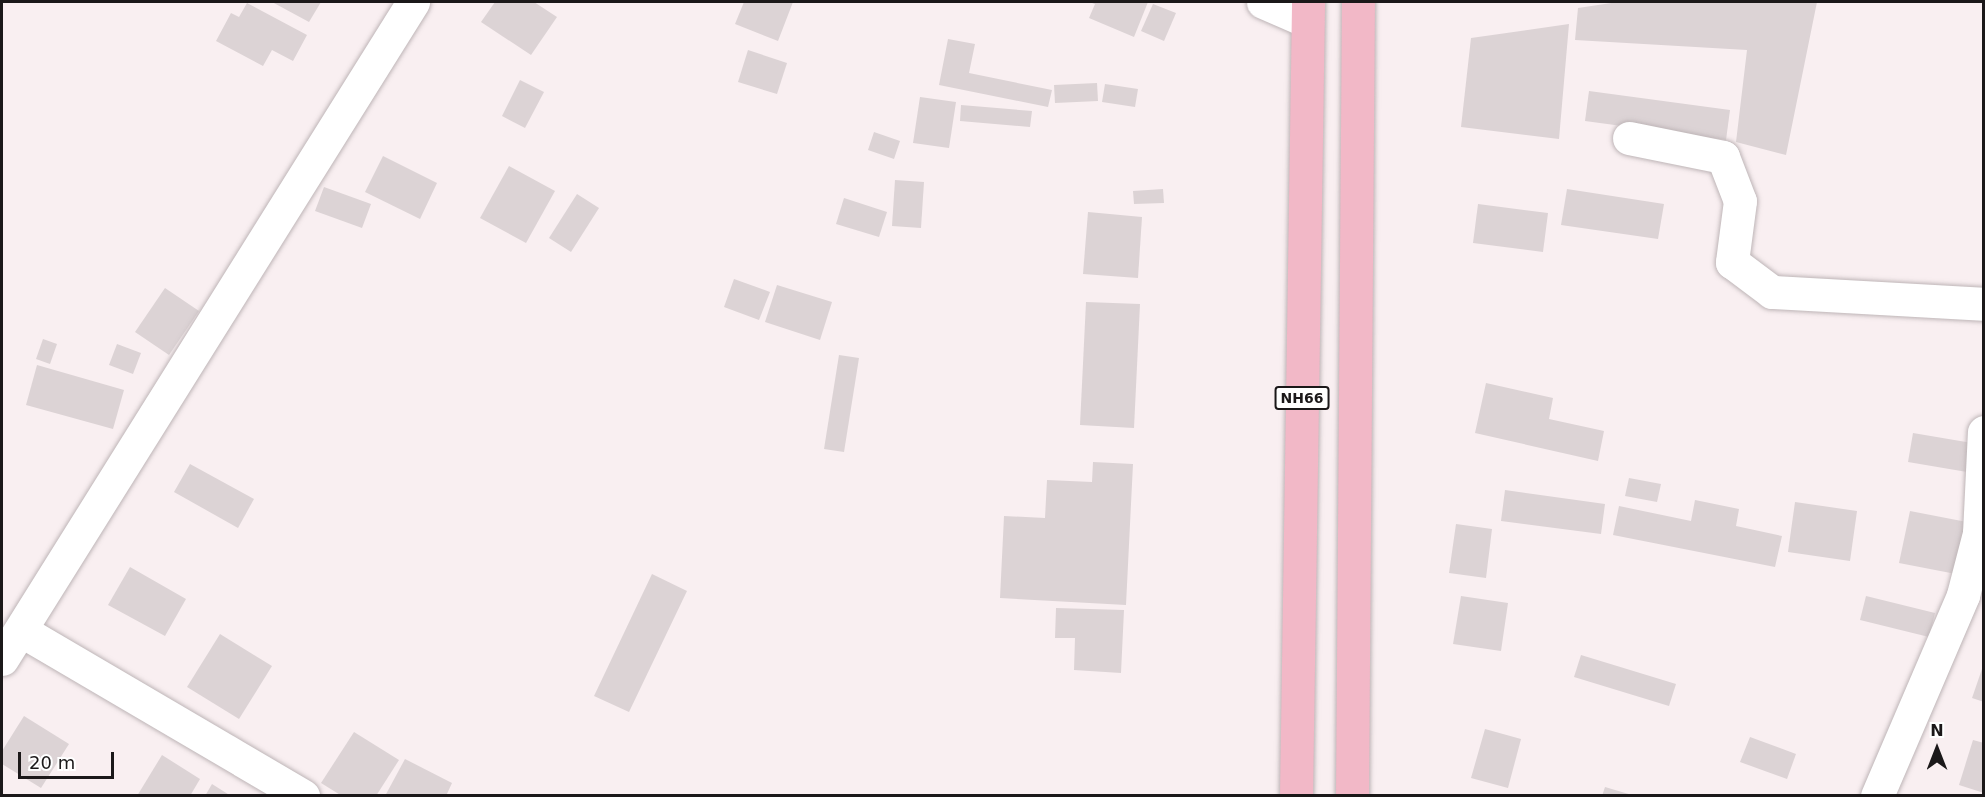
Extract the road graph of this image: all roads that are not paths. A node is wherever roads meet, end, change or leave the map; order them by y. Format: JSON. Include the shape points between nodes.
{"nodes":[{"id":1,"x":413,"y":2,"type":"edge"},
{"id":2,"x":1263,"y":2,"type":"edge"},
{"id":3,"x":1358,"y":2,"type":"edge"},
{"id":4,"x":1307,"y":11,"type":"edge"},
{"id":5,"x":1629,"y":138,"type":"dead end"},
{"id":6,"x":1983,"y":304,"type":"edge"},
{"id":7,"x":1983,"y":432,"type":"edge"},
{"id":8,"x":22,"y":631,"type":"junction"},
{"id":9,"x":2,"y":659,"type":"edge"},
{"id":10,"x":303,"y":795,"type":"edge"},
{"id":11,"x":1296,"y":795,"type":"edge"},
{"id":12,"x":1352,"y":795,"type":"edge"},
{"id":13,"x":1877,"y":795,"type":"edge"}],
"edges":[{"from":1,"to":8,"type":"street"},
{"from":2,"to":4,"type":"street"},
{"from":3,"to":12,"type":"highway"},
{"from":4,"to":11,"type":"highway","number":"NH66"},
{"from":5,"to":6,"type":"street","via":[[1723,157],[1740,201],[1732,262],[1772,292]]},
{"from":7,"to":13,"type":"street","via":[[1979,533],[1963,595]]},
{"from":8,"to":9,"type":"street"},
{"from":8,"to":10,"type":"street"}]}
